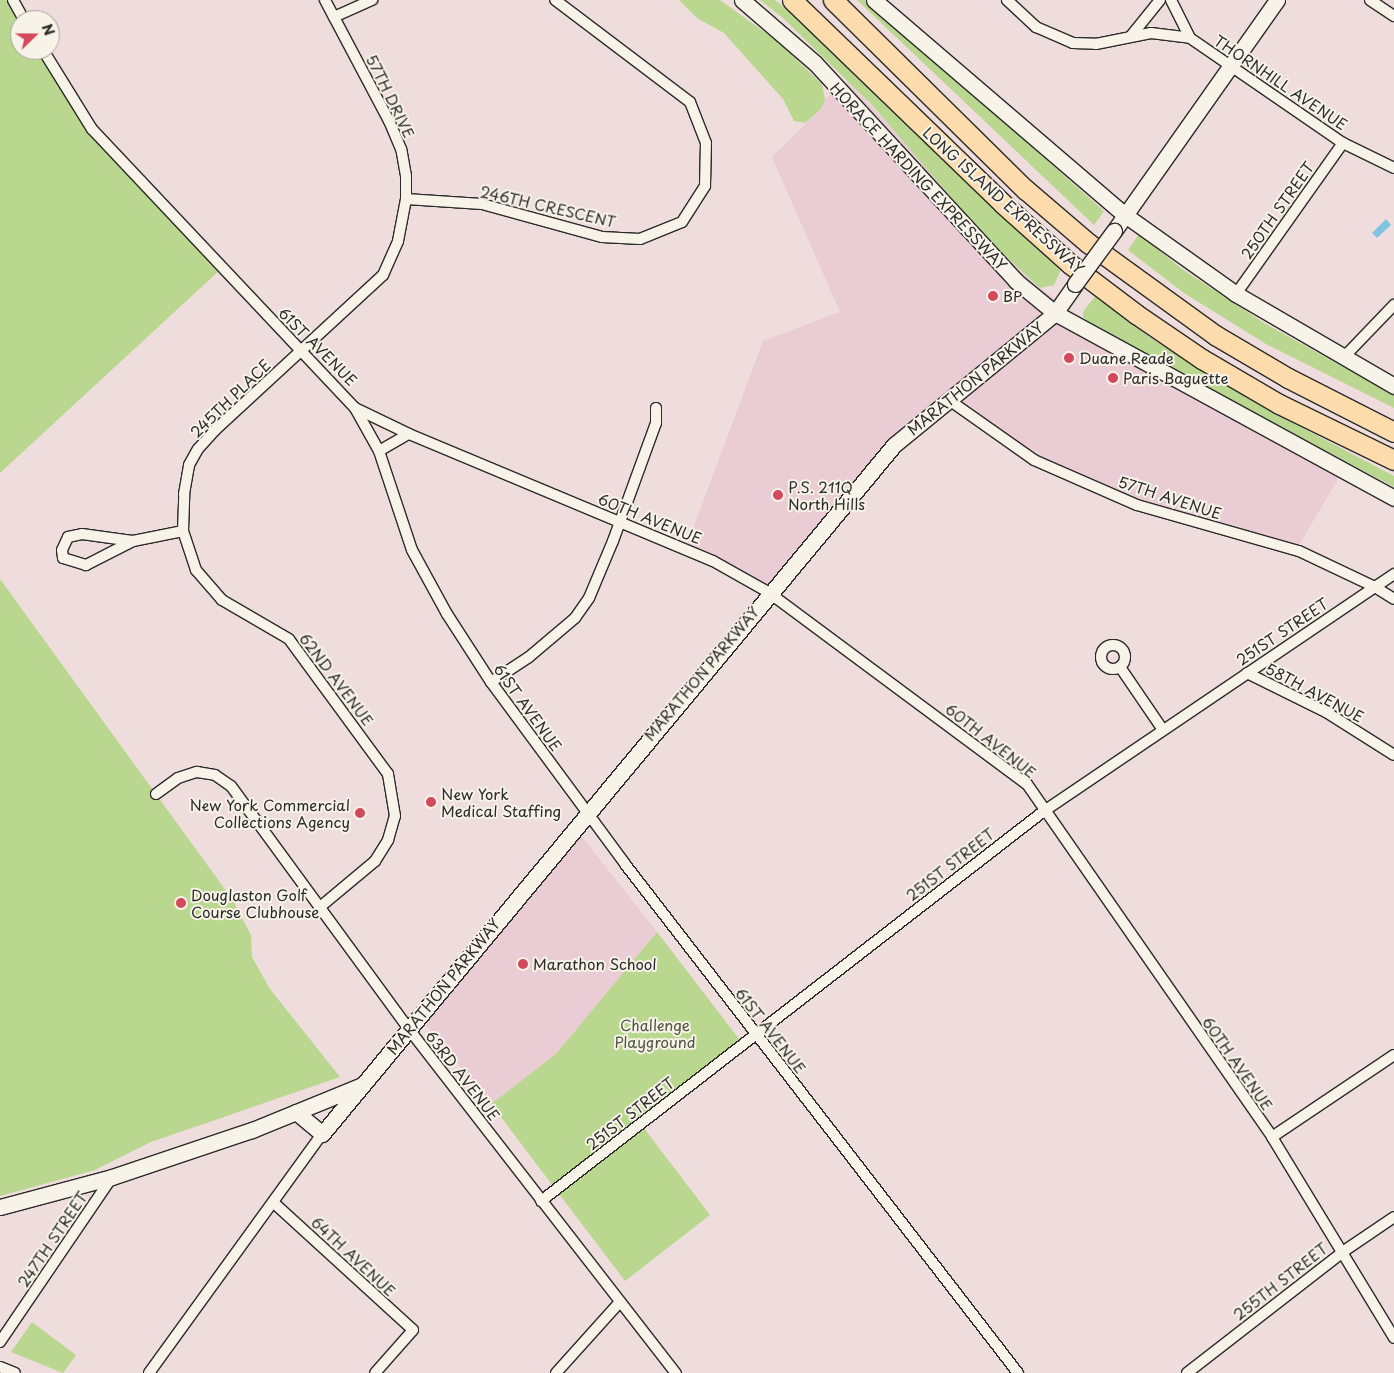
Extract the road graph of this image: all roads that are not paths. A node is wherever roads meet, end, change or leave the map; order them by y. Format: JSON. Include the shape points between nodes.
{"nodes":[{"id":1,"x":325,"y":0,"type":"edge"},
{"id":2,"x":372,"y":0,"type":"edge"},
{"id":3,"x":555,"y":0,"type":"edge"},
{"id":4,"x":742,"y":0,"type":"edge"},
{"id":5,"x":792,"y":0,"type":"edge"},
{"id":6,"x":833,"y":0,"type":"edge"},
{"id":7,"x":874,"y":0,"type":"edge"},
{"id":8,"x":1007,"y":0,"type":"edge"},
{"id":9,"x":1160,"y":0,"type":"edge"},
{"id":10,"x":1171,"y":0,"type":"edge"},
{"id":11,"x":1277,"y":0,"type":"edge"},
{"id":12,"x":1370,"y":0,"type":"edge"},
{"id":13,"x":1394,"y":16,"type":"edge"},
{"id":14,"x":334,"y":17,"type":"junction"},
{"id":15,"x":1131,"y":36,"type":"junction"},
{"id":16,"x":1190,"y":38,"type":"junction"},
{"id":17,"x":48,"y":60,"type":"edge"},
{"id":18,"x":1230,"y":66,"type":"junction"},
{"id":19,"x":1343,"y":143,"type":"junction"},
{"id":20,"x":1394,"y":168,"type":"edge"},
{"id":21,"x":406,"y":199,"type":"junction"},
{"id":22,"x":1126,"y":215,"type":"junction"},
{"id":23,"x":1236,"y":294,"type":"junction"},
{"id":24,"x":1394,"y":305,"type":"edge"},
{"id":25,"x":1055,"y":313,"type":"junction"},
{"id":26,"x":301,"y":352,"type":"junction"},
{"id":27,"x":1342,"y":358,"type":"junction"},
{"id":28,"x":1394,"y":386,"type":"edge"},
{"id":29,"x":948,"y":400,"type":"junction"},
{"id":30,"x":355,"y":408,"type":"junction"},
{"id":31,"x":656,"y":408,"type":"dead end"},
{"id":32,"x":1394,"y":432,"type":"edge"},
{"id":33,"x":409,"y":434,"type":"junction"},
{"id":34,"x":379,"y":451,"type":"junction"},
{"id":35,"x":1394,"y":460,"type":"edge"},
{"id":36,"x":1394,"y":498,"type":"edge"},
{"id":37,"x":620,"y":523,"type":"junction"},
{"id":38,"x":183,"y":531,"type":"junction"},
{"id":39,"x":133,"y":542,"type":"junction"},
{"id":40,"x":1394,"y":574,"type":"edge"},
{"id":41,"x":1375,"y":587,"type":"junction"},
{"id":42,"x":768,"y":592,"type":"junction"},
{"id":43,"x":1394,"y":599,"type":"edge"},
{"id":44,"x":1120,"y":667,"type":"dead end"},
{"id":45,"x":1247,"y":673,"type":"junction"},
{"id":46,"x":492,"y":682,"type":"junction"},
{"id":47,"x":1163,"y":730,"type":"junction"},
{"id":48,"x":1394,"y":755,"type":"edge"},
{"id":49,"x":156,"y":794,"type":"dead end"},
{"id":50,"x":1044,"y":811,"type":"junction"},
{"id":51,"x":586,"y":812,"type":"junction"},
{"id":52,"x":320,"y":907,"type":"junction"},
{"id":53,"x":408,"y":1028,"type":"junction"},
{"id":54,"x":755,"y":1034,"type":"junction"},
{"id":55,"x":1394,"y":1055,"type":"edge"},
{"id":56,"x":361,"y":1086,"type":"junction"},
{"id":57,"x":296,"y":1112,"type":"junction"},
{"id":58,"x":322,"y":1134,"type":"junction"},
{"id":59,"x":1272,"y":1138,"type":"junction"},
{"id":60,"x":112,"y":1177,"type":"junction"},
{"id":61,"x":541,"y":1201,"type":"junction"},
{"id":62,"x":274,"y":1203,"type":"junction"},
{"id":63,"x":0,"y":1207,"type":"edge"},
{"id":64,"x":1394,"y":1217,"type":"edge"},
{"id":65,"x":1344,"y":1251,"type":"junction"},
{"id":66,"x":620,"y":1302,"type":"junction"},
{"id":67,"x":1394,"y":1338,"type":"edge"},
{"id":68,"x":0,"y":1342,"type":"edge"},
{"id":69,"x":0,"y":1367,"type":"edge"},
{"id":70,"x":16,"y":1373,"type":"edge"},
{"id":71,"x":149,"y":1373,"type":"edge"},
{"id":72,"x":375,"y":1373,"type":"edge"},
{"id":73,"x":556,"y":1373,"type":"edge"},
{"id":74,"x":676,"y":1373,"type":"edge"},
{"id":75,"x":1018,"y":1373,"type":"edge"},
{"id":76,"x":1187,"y":1373,"type":"edge"}],
"edges":[{"from":1,"to":14,"type":"street","name":"57TH DRIVE"},
{"from":2,"to":14,"type":"street"},
{"from":3,"to":21,"type":"street","name":"246TH CRESCENT","via":[[690,102],[706,144],[706,186],[682,222],[640,239],[602,236],[482,204]]},
{"from":4,"to":25,"type":"street","name":"HORACE HARDING EXPRESSWAY","via":[[815,64],[1016,282]]},
{"from":5,"to":35,"type":"highway","name":"LONG ISLAND EXPRESSWAY","via":[[1003,204],[1114,298],[1244,384]]},
{"from":6,"to":32,"type":"highway","name":"LONG ISLAND EXPRESSWAY","via":[[1026,190],[1095,249],[1216,335],[1284,376]]},
{"from":7,"to":22,"type":"street"},
{"from":8,"to":15,"type":"street","via":[[1036,27],[1063,40],[1096,44]]},
{"from":9,"to":15,"type":"street"},
{"from":10,"to":16,"type":"street","name":"THORNHILL AVENUE"},
{"from":11,"to":18,"type":"street","name":"MARATHON PARKWAY"},
{"from":12,"to":13,"type":"street"},
{"from":14,"to":21,"type":"street","name":"57TH DRIVE","via":[[401,149]]},
{"from":15,"to":16,"type":"street","via":[[1162,33]]},
{"from":16,"to":18,"type":"street","name":"THORNHILL AVENUE"},
{"from":17,"to":26,"type":"street","name":"61ST AVENUE","via":[[92,129]]},
{"from":18,"to":19,"type":"street","name":"THORNHILL AVENUE"},
{"from":18,"to":22,"type":"street","name":"MARATHON PARKWAY"},
{"from":19,"to":20,"type":"street","name":"THORNHILL AVENUE"},
{"from":19,"to":23,"type":"street","name":"250TH STREET"},
{"from":21,"to":26,"type":"street","name":"57TH DRIVE","via":[[398,241],[383,275]]},
{"from":22,"to":23,"type":"street"},
{"from":22,"to":25,"type":"street","name":"MARATHON PARKWAY","bridge":true},
{"from":23,"to":27,"type":"street"},
{"from":24,"to":27,"type":"street"},
{"from":25,"to":29,"type":"street","name":"MARATHON PARKWAY"},
{"from":25,"to":36,"type":"street","name":"HORACE HARDING EXPRESSWAY"},
{"from":26,"to":30,"type":"street","name":"61ST AVENUE","via":[[343,391]]},
{"from":26,"to":38,"type":"street","name":"245TH PLACE","via":[[198,449],[189,465]]},
{"from":27,"to":28,"type":"street"},
{"from":29,"to":41,"type":"street","name":"57TH AVENUE","via":[[1034,460],[1137,505],[1299,551]]},
{"from":29,"to":42,"type":"street","name":"MARATHON PARKWAY","via":[[894,444]]},
{"from":30,"to":33,"type":"street","name":"60TH AVENUE"},
{"from":30,"to":34,"type":"street","name":"61ST AVENUE"},
{"from":31,"to":37,"type":"street","via":[[656,423]]},
{"from":33,"to":34,"type":"street"},
{"from":33,"to":37,"type":"street","name":"60TH AVENUE"},
{"from":34,"to":46,"type":"street","name":"61ST AVENUE","via":[[412,550],[442,606]]},
{"from":37,"to":42,"type":"street","name":"60TH AVENUE","via":[[700,555]]},
{"from":37,"to":46,"type":"street","via":[[589,598],[575,618],[529,657]]},
{"from":38,"to":39,"type":"street"},
{"from":38,"to":52,"type":"street","name":"62ND AVENUE","via":[[196,570],[222,600],[289,639],[388,774],[395,816],[388,840],[375,861]]},
{"from":39,"to":39,"type":"street","via":[[96,534],[75,535],[64,543],[63,558],[86,565]]},
{"from":40,"to":41,"type":"street","name":"251ST STREET"},
{"from":41,"to":43,"type":"street","name":"57TH AVENUE"},
{"from":41,"to":45,"type":"street","name":"251ST STREET"},
{"from":42,"to":50,"type":"street","name":"60TH AVENUE","via":[[1026,784]]},
{"from":42,"to":51,"type":"street","name":"MARATHON PARKWAY"},
{"from":44,"to":47,"type":"street"},
{"from":45,"to":47,"type":"street","name":"251ST STREET"},
{"from":45,"to":48,"type":"street","name":"58TH AVENUE","via":[[1318,708]]},
{"from":46,"to":51,"type":"street","name":"61ST AVENUE"},
{"from":47,"to":50,"type":"street","name":"251ST STREET"},
{"from":49,"to":52,"type":"street","name":"63RD AVENUE","via":[[178,778],[197,772],[215,775],[231,786]]},
{"from":50,"to":54,"type":"street","name":"251ST STREET"},
{"from":50,"to":59,"type":"street","name":"60TH AVENUE"},
{"from":51,"to":53,"type":"street","name":"MARATHON PARKWAY"},
{"from":51,"to":54,"type":"street","name":"61ST AVENUE"},
{"from":52,"to":53,"type":"street","name":"63RD AVENUE"},
{"from":53,"to":56,"type":"street","name":"MARATHON PARKWAY"},
{"from":53,"to":61,"type":"street","name":"63RD AVENUE"},
{"from":54,"to":61,"type":"street","name":"251ST STREET"},
{"from":54,"to":75,"type":"street","name":"61ST AVENUE"},
{"from":55,"to":59,"type":"street"},
{"from":56,"to":57,"type":"street"},
{"from":56,"to":58,"type":"street","name":"MARATHON PARKWAY"},
{"from":57,"to":58,"type":"street"},
{"from":57,"to":60,"type":"street"},
{"from":58,"to":62,"type":"street","name":"MARATHON PARKWAY"},
{"from":59,"to":65,"type":"street","name":"60TH AVENUE"},
{"from":60,"to":63,"type":"street"},
{"from":60,"to":68,"type":"street","name":"247TH STREET"},
{"from":61,"to":66,"type":"street","name":"63RD AVENUE"},
{"from":62,"to":71,"type":"street","name":"MARATHON PARKWAY"},
{"from":62,"to":72,"type":"street","name":"64TH AVENUE","via":[[413,1330]]},
{"from":64,"to":65,"type":"street","name":"255TH STREET"},
{"from":65,"to":67,"type":"street","name":"60TH AVENUE"},
{"from":65,"to":76,"type":"street","name":"255TH STREET"},
{"from":66,"to":73,"type":"street"},
{"from":66,"to":74,"type":"street","name":"63RD AVENUE"},
{"from":69,"to":70,"type":"street"}]}
